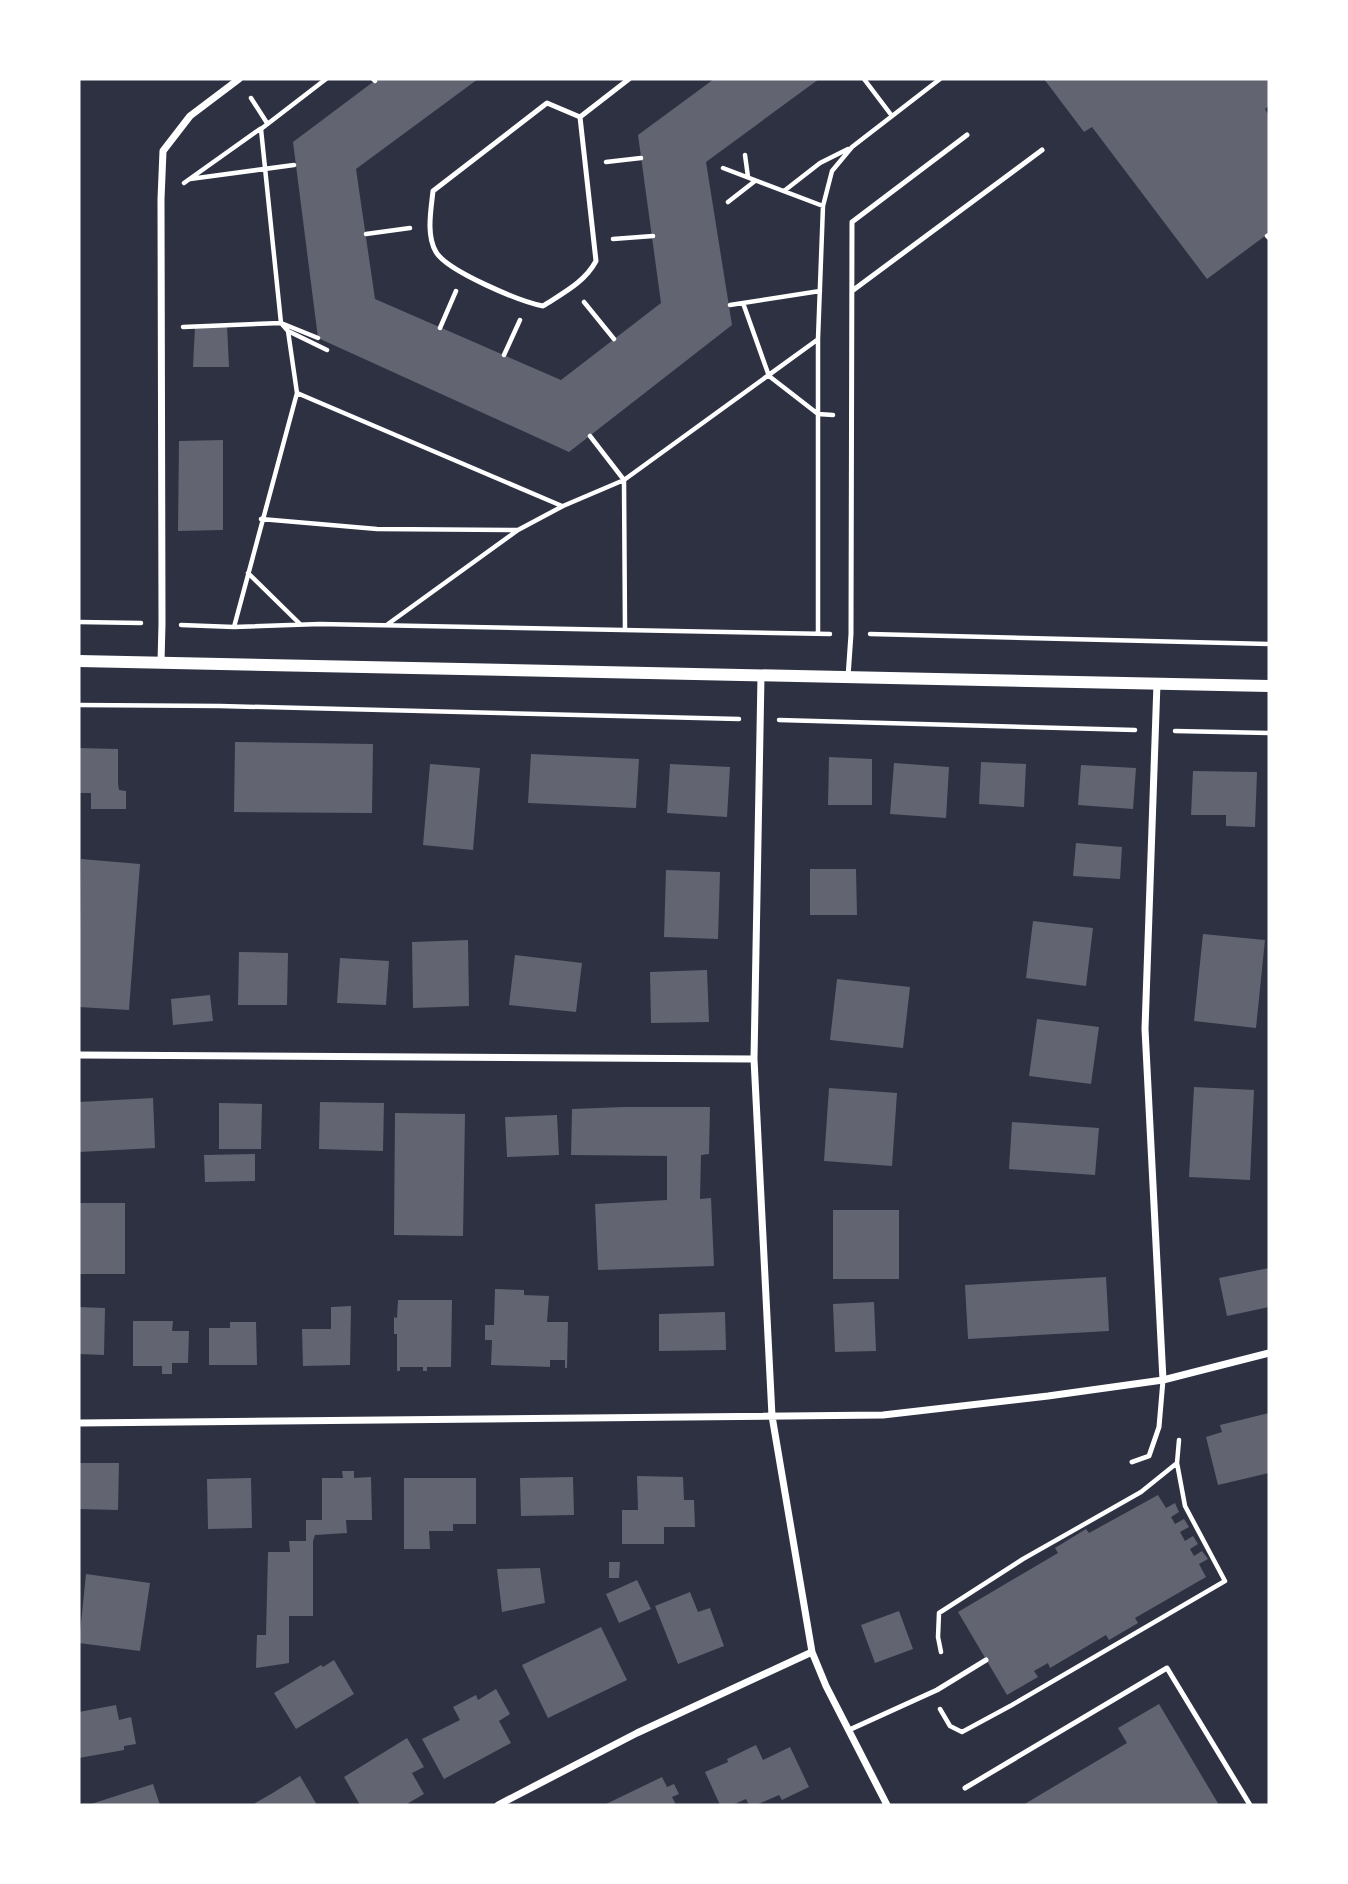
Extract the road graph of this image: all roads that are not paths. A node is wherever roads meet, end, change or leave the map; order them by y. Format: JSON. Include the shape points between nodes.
{"nodes":[{"id":1,"x":239,"y":79,"type":"edge"},
{"id":2,"x":629,"y":79,"type":"edge"},
{"id":3,"x":580,"y":117,"type":"junction"},
{"id":4,"x":967,"y":135,"type":"dead end"},
{"id":5,"x":1042,"y":150,"type":"dead end"},
{"id":6,"x":852,"y":291,"type":"junction"},
{"id":7,"x":79,"y":661,"type":"edge"},
{"id":8,"x":160,"y":662,"type":"junction"},
{"id":9,"x":761,"y":676,"type":"junction"},
{"id":10,"x":848,"y":677,"type":"junction"},
{"id":11,"x":1157,"y":683,"type":"junction"},
{"id":12,"x":1269,"y":686,"type":"edge"},
{"id":13,"x":79,"y":1055,"type":"edge"},
{"id":14,"x":754,"y":1059,"type":"junction"},
{"id":15,"x":1269,"y":1353,"type":"edge"},
{"id":16,"x":1163,"y":1380,"type":"junction"},
{"id":17,"x":772,"y":1416,"type":"junction"},
{"id":18,"x":79,"y":1423,"type":"edge"},
{"id":19,"x":1132,"y":1462,"type":"dead end"},
{"id":20,"x":812,"y":1652,"type":"junction"},
{"id":21,"x":986,"y":1660,"type":"dead end"},
{"id":22,"x":849,"y":1730,"type":"junction"},
{"id":23,"x":965,"y":1788,"type":"dead end"},
{"id":24,"x":498,"y":1805,"type":"edge"},
{"id":25,"x":887,"y":1805,"type":"edge"},
{"id":26,"x":1250,"y":1805,"type":"edge"}],
"edges":[{"from":1,"to":8,"type":"street","via":[[190,116],[163,151]]},
{"from":2,"to":3,"type":"lane"},
{"from":3,"to":3,"type":"lane","via":[[547,103],[433,191],[430,226],[436,252],[463,274],[528,303],[543,306],[573,287],[596,261]]},
{"from":4,"to":6,"type":"lane","via":[[852,222]]},
{"from":5,"to":6,"type":"lane"},
{"from":6,"to":10,"type":"lane"},
{"from":7,"to":8,"type":"street"},
{"from":8,"to":9,"type":"street"},
{"from":9,"to":10,"type":"street"},
{"from":9,"to":14,"type":"street"},
{"from":10,"to":11,"type":"street"},
{"from":11,"to":12,"type":"street"},
{"from":11,"to":16,"type":"street","via":[[1145,1029]]},
{"from":13,"to":14,"type":"street"},
{"from":14,"to":17,"type":"street"},
{"from":15,"to":16,"type":"street"},
{"from":16,"to":17,"type":"street","via":[[883,1415]]},
{"from":16,"to":19,"type":"lane","via":[[1159,1427],[1149,1456]]},
{"from":17,"to":18,"type":"street"},
{"from":17,"to":20,"type":"street"},
{"from":20,"to":22,"type":"street"},
{"from":20,"to":24,"type":"street"},
{"from":21,"to":22,"type":"lane","via":[[937,1689]]},
{"from":22,"to":25,"type":"street"},
{"from":23,"to":26,"type":"lane","via":[[1167,1668]]}]}
